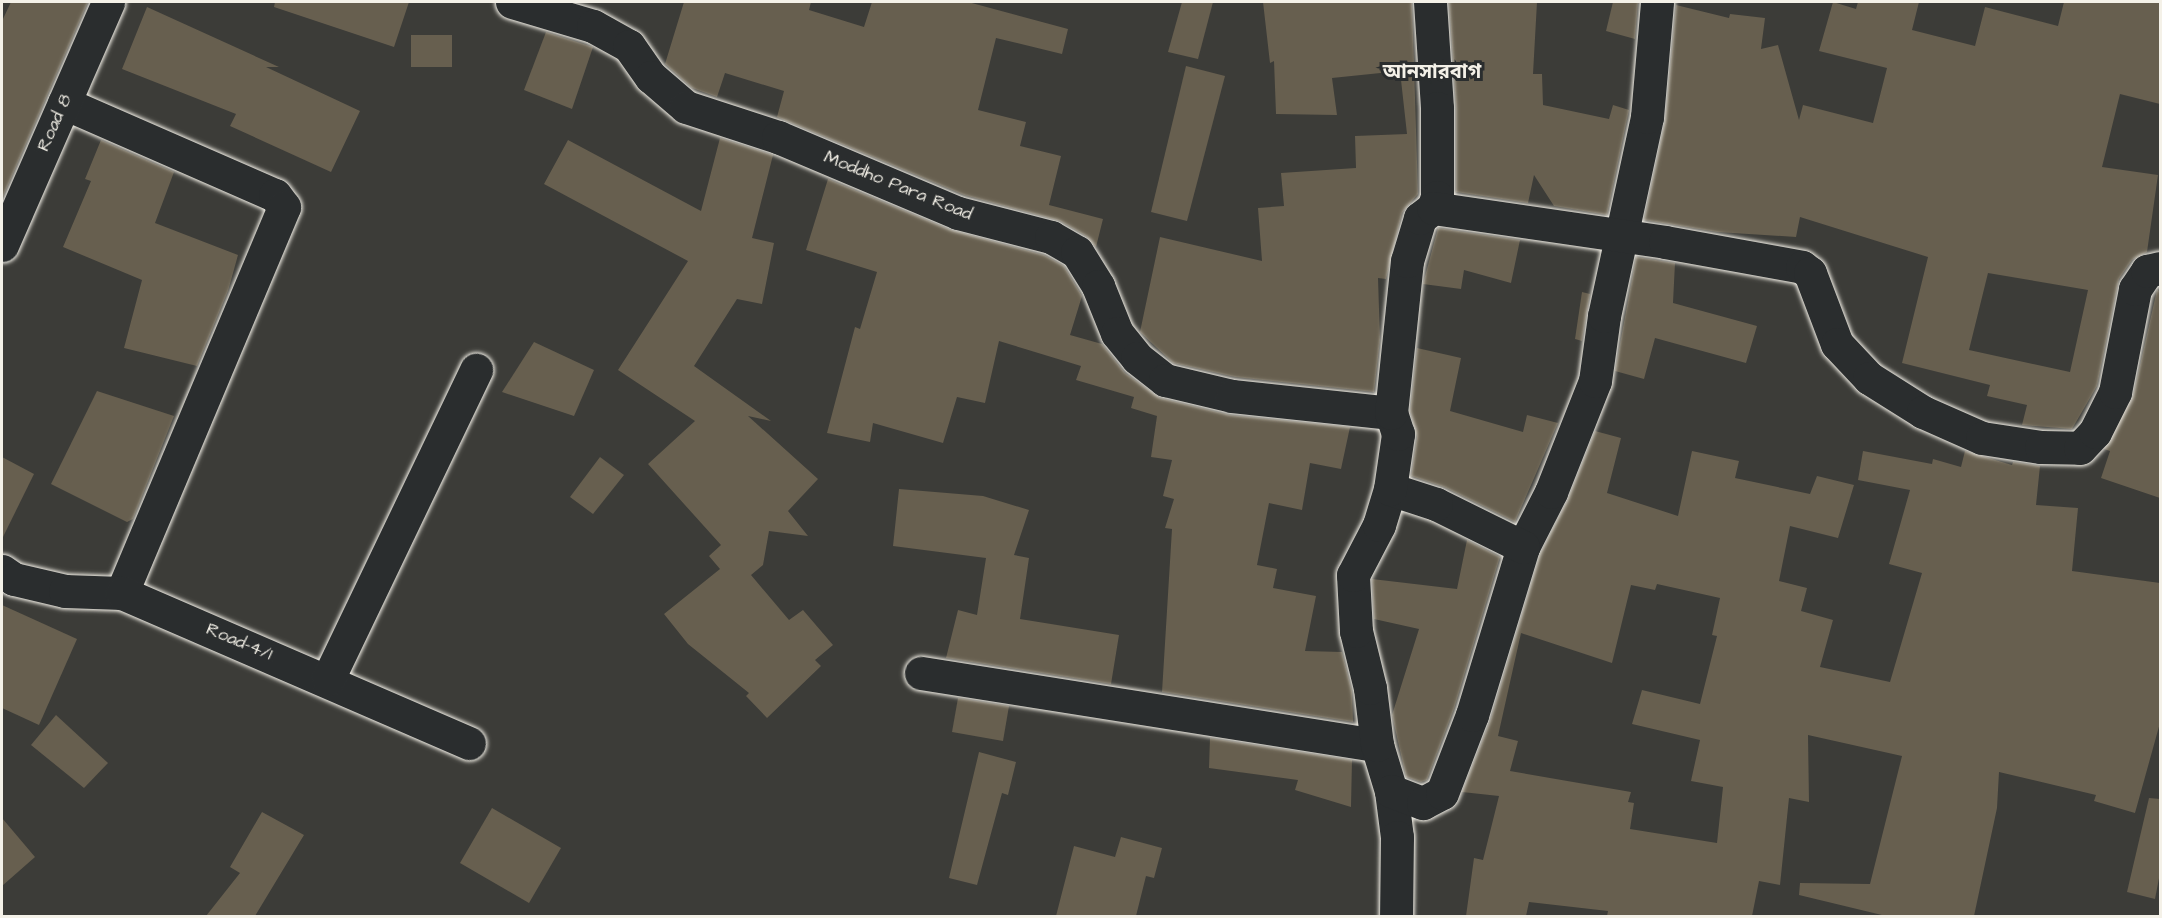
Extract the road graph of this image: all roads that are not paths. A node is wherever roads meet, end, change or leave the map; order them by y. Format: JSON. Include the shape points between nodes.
{"nodes":[{"id":1,"x":108,"y":2,"type":"edge"},
{"id":2,"x":512,"y":2,"type":"edge"},
{"id":3,"x":1430,"y":2,"type":"edge"},
{"id":4,"x":1657,"y":2,"type":"edge"},
{"id":5,"x":64,"y":103,"type":"junction"},
{"id":6,"x":1433,"y":208,"type":"junction"},
{"id":7,"x":1621,"y":236,"type":"junction"},
{"id":8,"x":2,"y":245,"type":"edge"},
{"id":9,"x":2160,"y":268,"type":"edge"},
{"id":10,"x":476,"y":370,"type":"dead end"},
{"id":11,"x":1391,"y":413,"type":"junction"},
{"id":12,"x":1390,"y":489,"type":"junction"},
{"id":13,"x":1523,"y":547,"type":"junction"},
{"id":14,"x":2,"y":571,"type":"edge"},
{"id":15,"x":122,"y":593,"type":"junction"},
{"id":16,"x":921,"y":673,"type":"dead end"},
{"id":17,"x":328,"y":679,"type":"junction"},
{"id":18,"x":469,"y":743,"type":"dead end"},
{"id":19,"x":1377,"y":745,"type":"junction"},
{"id":20,"x":1391,"y":792,"type":"junction"},
{"id":21,"x":1396,"y":916,"type":"edge"}],
"edges":[{"from":1,"to":5,"type":"street","name":"Road 8"},
{"from":2,"to":11,"type":"street","name":"Moddho Para Road","via":[[593,26],[629,46],[651,77],[686,107],[778,137],[958,213],[1051,237],[1077,252],[1098,286],[1118,333],[1137,358],[1165,380],[1233,396]]},
{"from":3,"to":6,"type":"street","via":[[1437,108],[1437,197]]},
{"from":4,"to":7,"type":"street","via":[[1647,117]]},
{"from":5,"to":8,"type":"street","name":"Road 8"},
{"from":5,"to":15,"type":"street","via":[[275,195],[284,207]]},
{"from":6,"to":7,"type":"street"},
{"from":6,"to":11,"type":"street","via":[[1420,218],[1407,261]]},
{"from":7,"to":9,"type":"street","via":[[1802,267],[1810,273],[1837,344],[1869,378],[1923,412],[1982,438],[2041,447],[2080,448],[2095,432],[2115,392],[2135,290],[2147,271]]},
{"from":7,"to":13,"type":"street","via":[[1595,381],[1551,492]]},
{"from":10,"to":17,"type":"street"},
{"from":11,"to":12,"type":"street","via":[[1398,434]]},
{"from":12,"to":13,"type":"street","via":[[1436,504]]},
{"from":12,"to":19,"type":"street","via":[[1379,525],[1353,575],[1356,631],[1370,688]]},
{"from":13,"to":20,"type":"street","via":[[1472,715],[1442,793],[1423,803]]},
{"from":14,"to":15,"type":"street","name":"Road-4/1","via":[[14,579],[66,591]]},
{"from":15,"to":17,"type":"street","name":"Road-4/1"},
{"from":16,"to":19,"type":"street"},
{"from":17,"to":18,"type":"street","name":"Road-4/1"},
{"from":19,"to":20,"type":"street"},
{"from":20,"to":21,"type":"street","via":[[1400,878]]}]}
